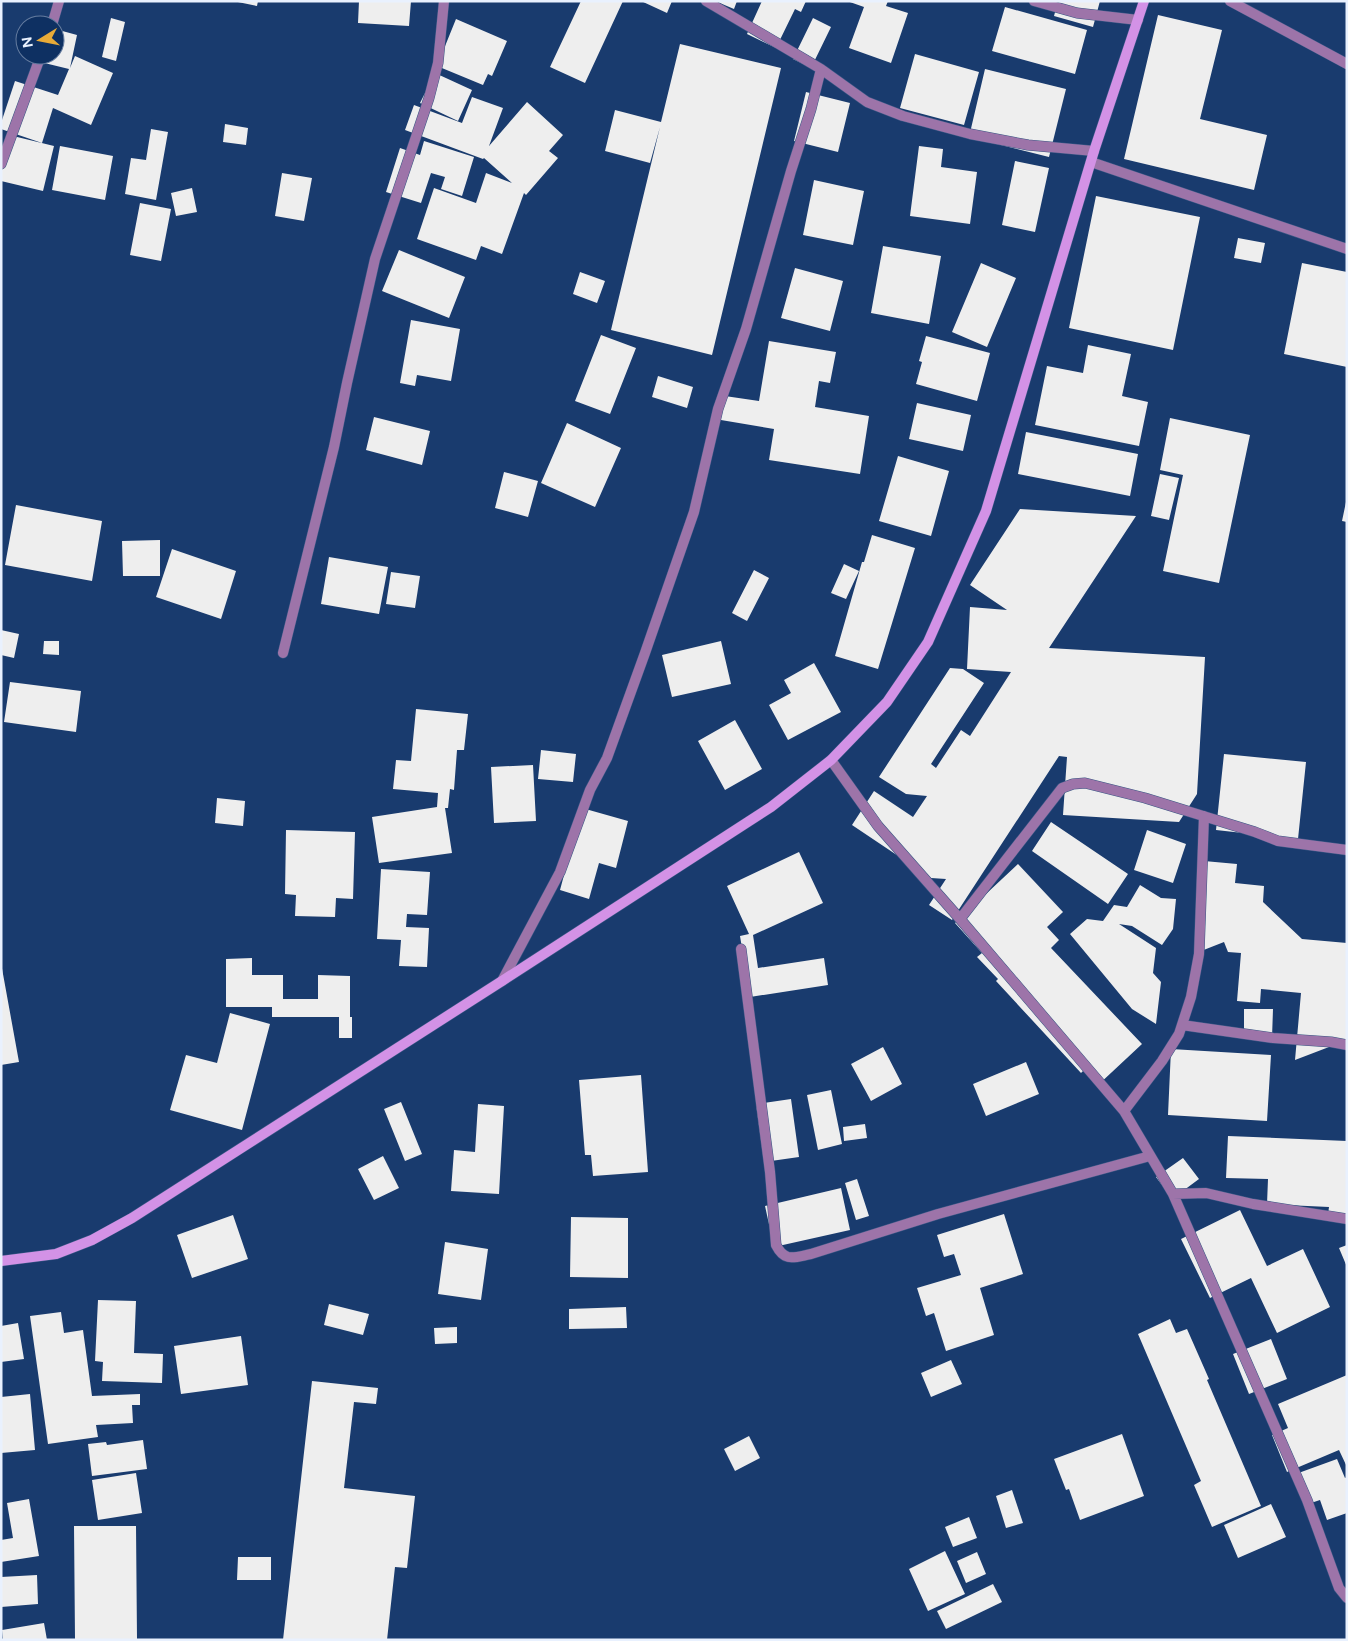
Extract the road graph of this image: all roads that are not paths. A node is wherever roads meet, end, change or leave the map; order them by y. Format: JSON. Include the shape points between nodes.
{"nodes":[{"id":1,"x":59,"y":1,"type":"edge"},
{"id":2,"x":444,"y":1,"type":"edge"},
{"id":3,"x":706,"y":1,"type":"edge"},
{"id":4,"x":1034,"y":1,"type":"edge"},
{"id":5,"x":1144,"y":1,"type":"edge"},
{"id":6,"x":1230,"y":1,"type":"edge"},
{"id":7,"x":55,"y":15,"type":"edge"},
{"id":8,"x":1138,"y":20,"type":"junction"},
{"id":9,"x":1347,"y":64,"type":"edge"},
{"id":10,"x":37,"y":65,"type":"edge"},
{"id":11,"x":821,"y":69,"type":"junction"},
{"id":12,"x":1094,"y":151,"type":"junction"},
{"id":13,"x":1091,"y":162,"type":"junction"},
{"id":14,"x":1,"y":164,"type":"edge"},
{"id":15,"x":1347,"y":249,"type":"edge"},
{"id":16,"x":283,"y":653,"type":"dead end"},
{"id":17,"x":831,"y":760,"type":"junction"},
{"id":18,"x":1204,"y":816,"type":"junction"},
{"id":19,"x":1347,"y":850,"type":"edge"},
{"id":20,"x":960,"y":919,"type":"junction"},
{"id":21,"x":741,"y":948,"type":"dead end"},
{"id":22,"x":502,"y":981,"type":"junction"},
{"id":23,"x":1182,"y":1025,"type":"junction"},
{"id":24,"x":1347,"y":1045,"type":"edge"},
{"id":25,"x":1124,"y":1111,"type":"junction"},
{"id":26,"x":1150,"y":1156,"type":"junction"},
{"id":27,"x":1173,"y":1194,"type":"junction"},
{"id":28,"x":1347,"y":1219,"type":"edge"},
{"id":29,"x":1,"y":1261,"type":"edge"},
{"id":30,"x":1347,"y":1598,"type":"edge"}],
"edges":[{"from":1,"to":7,"type":"street"},
{"from":2,"to":16,"type":"street","via":[[438,63],[375,259],[334,447]]},
{"from":3,"to":11,"type":"street"},
{"from":4,"to":8,"type":"street","via":[[1077,13]]},
{"from":5,"to":8,"type":"main road"},
{"from":6,"to":9,"type":"street"},
{"from":8,"to":12,"type":"main road"},
{"from":10,"to":14,"type":"street"},
{"from":11,"to":12,"type":"street","via":[[867,102],[903,116],[1028,145]]},
{"from":11,"to":22,"type":"street","via":[[746,328],[718,409],[694,512],[655,625],[560,872]]},
{"from":12,"to":13,"type":"main road"},
{"from":13,"to":15,"type":"street"},
{"from":13,"to":17,"type":"main road","via":[[986,511],[928,642],[887,702]]},
{"from":17,"to":20,"type":"street","via":[[878,826]]},
{"from":17,"to":22,"type":"main road","via":[[771,807]]},
{"from":18,"to":19,"type":"street","via":[[1278,841]]},
{"from":18,"to":20,"type":"street","via":[[1085,783],[1062,788]]},
{"from":18,"to":23,"type":"street","via":[[1199,954]]},
{"from":20,"to":25,"type":"street"},
{"from":21,"to":26,"type":"street","via":[[770,1172],[776,1245],[784,1256],[811,1254],[938,1214]]},
{"from":22,"to":29,"type":"main road","via":[[132,1218],[92,1240],[56,1254]]},
{"from":23,"to":24,"type":"street"},
{"from":23,"to":25,"type":"street","via":[[1162,1061]]},
{"from":25,"to":26,"type":"street"},
{"from":26,"to":27,"type":"street"},
{"from":27,"to":28,"type":"street","via":[[1206,1193]]},
{"from":27,"to":30,"type":"street","via":[[1307,1500],[1338,1588]]}]}
